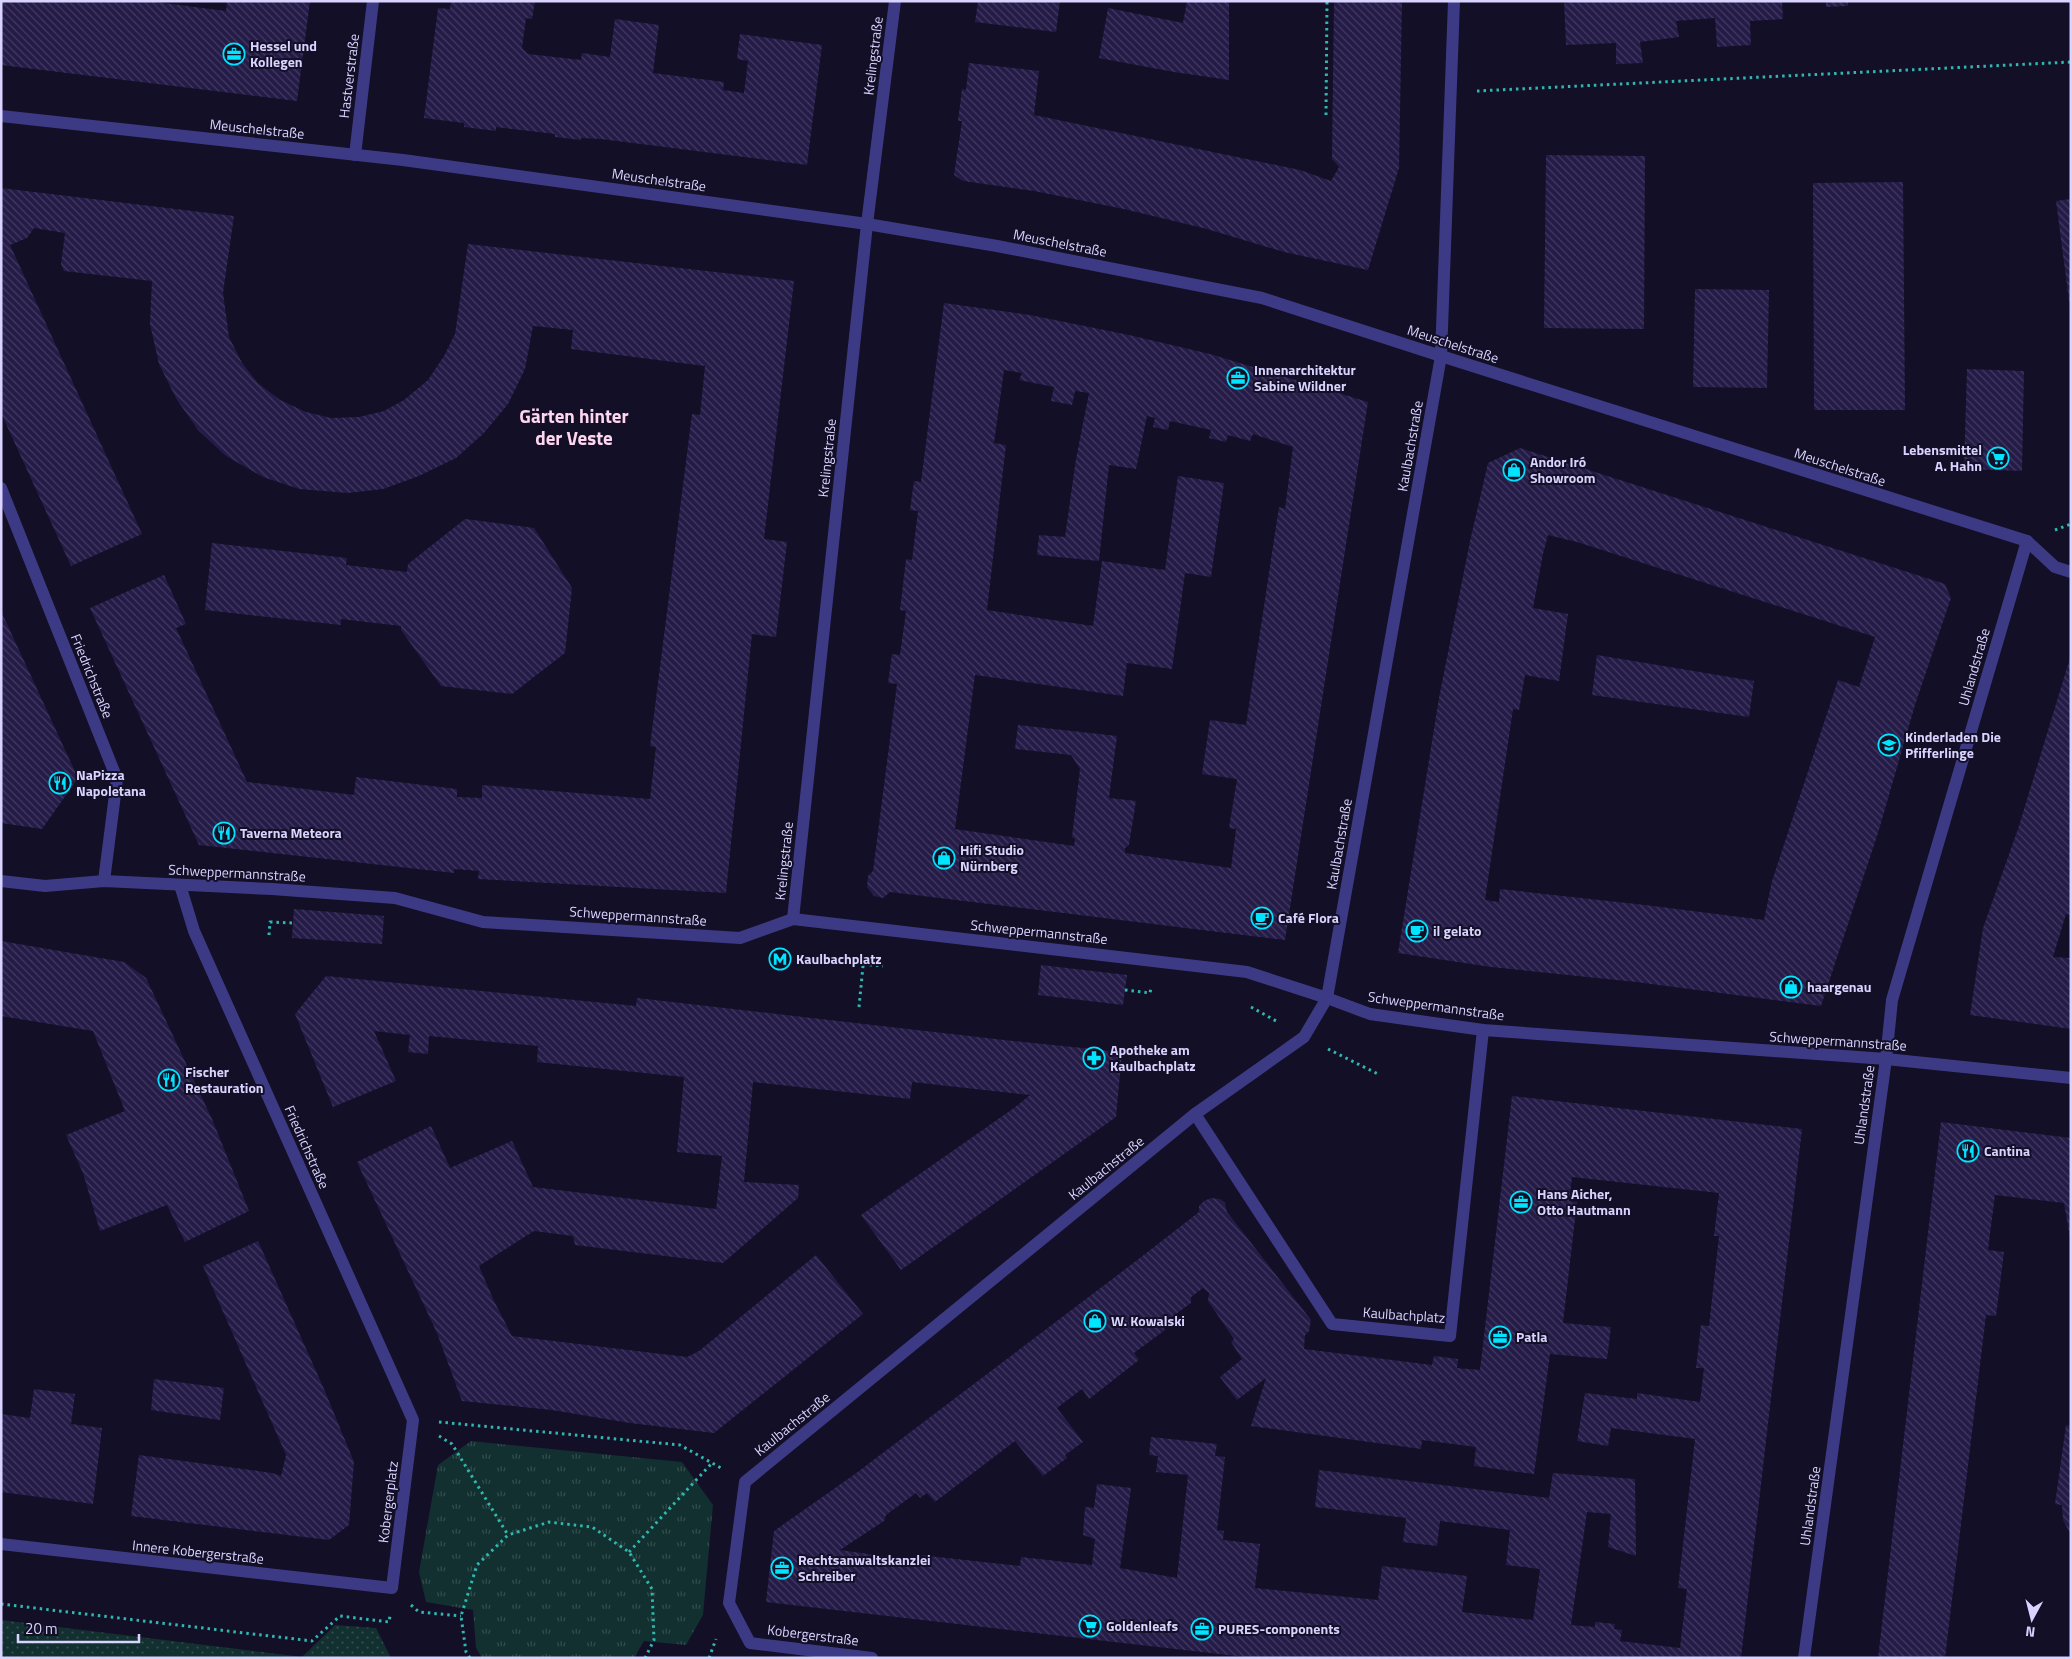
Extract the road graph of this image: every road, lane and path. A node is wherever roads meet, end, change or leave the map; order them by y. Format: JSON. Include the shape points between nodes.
{"nodes":[{"id":1,"x":373,"y":1,"type":"edge"},
{"id":2,"x":895,"y":1,"type":"edge"},
{"id":3,"x":1327,"y":1,"type":"edge"},
{"id":4,"x":1454,"y":1,"type":"edge"},
{"id":5,"x":2071,"y":62,"type":"edge"},
{"id":6,"x":1451,"y":93,"type":"junction"},
{"id":7,"x":1326,"y":114,"type":"dead end"},
{"id":8,"x":1,"y":116,"type":"edge"},
{"id":9,"x":355,"y":154,"type":"junction"},
{"id":10,"x":867,"y":224,"type":"junction"},
{"id":11,"x":1441,"y":356,"type":"junction"},
{"id":12,"x":1,"y":488,"type":"edge"},
{"id":13,"x":2027,"y":542,"type":"junction"},
{"id":14,"x":2071,"y":572,"type":"edge"},
{"id":15,"x":1,"y":881,"type":"edge"},
{"id":16,"x":104,"y":881,"type":"junction"},
{"id":17,"x":180,"y":885,"type":"junction"},
{"id":18,"x":792,"y":919,"type":"junction"},
{"id":19,"x":293,"y":924,"type":"dead end"},
{"id":20,"x":269,"y":936,"type":"dead end"},
{"id":21,"x":883,"y":966,"type":"dead end"},
{"id":22,"x":1327,"y":998,"type":"junction"},
{"id":23,"x":859,"y":1007,"type":"dead end"},
{"id":24,"x":1483,"y":1030,"type":"junction"},
{"id":25,"x":1886,"y":1059,"type":"junction"},
{"id":26,"x":2071,"y":1078,"type":"edge"},
{"id":27,"x":1195,"y":1114,"type":"junction"},
{"id":28,"x":413,"y":1420,"type":"junction"},
{"id":29,"x":712,"y":1463,"type":"junction"},
{"id":30,"x":745,"y":1482,"type":"junction"},
{"id":31,"x":508,"y":1535,"type":"junction"},
{"id":32,"x":1,"y":1544,"type":"edge"},
{"id":33,"x":629,"y":1552,"type":"junction"},
{"id":34,"x":392,"y":1588,"type":"junction"},
{"id":35,"x":1,"y":1604,"type":"edge"},
{"id":36,"x":461,"y":1616,"type":"junction"},
{"id":37,"x":470,"y":1658,"type":"edge"},
{"id":38,"x":645,"y":1658,"type":"edge"},
{"id":39,"x":872,"y":1658,"type":"edge"},
{"id":40,"x":1804,"y":1658,"type":"edge"}],
"edges":[{"from":1,"to":9,"type":"street","name":"Hastverstraße"},
{"from":2,"to":10,"type":"street","name":"Krelingstraße"},
{"from":3,"to":7,"type":"path"},
{"from":4,"to":6,"type":"street","name":"Kaulbachstraße"},
{"from":5,"to":6,"type":"path"},
{"from":6,"to":11,"type":"street","name":"Kaulbachstraße"},
{"from":8,"to":9,"type":"street","name":"Meuschelstraße"},
{"from":9,"to":10,"type":"street","name":"Meuschelstraße"},
{"from":10,"to":11,"type":"street","name":"Meuschelstraße","via":[[1262,298]]},
{"from":10,"to":18,"type":"street","name":"Krelingstraße"},
{"from":11,"to":13,"type":"street","name":"Meuschelstraße"},
{"from":11,"to":22,"type":"street","name":"Kaulbachstraße"},
{"from":12,"to":16,"type":"street","name":"Friedrichstraße","via":[[117,779]]},
{"from":13,"to":14,"type":"street","name":"Meuschelstraße","via":[[2055,567]]},
{"from":13,"to":25,"type":"street","name":"Uhlandstraße","via":[[1892,1000]]},
{"from":15,"to":16,"type":"street","name":"Schweppermannstraße","via":[[45,886]]},
{"from":16,"to":17,"type":"street","name":"Schweppermannstraße"},
{"from":17,"to":18,"type":"street","name":"Schweppermannstraße","via":[[394,898],[483,922],[740,938]]},
{"from":17,"to":28,"type":"street","name":"Friedrichstraße","via":[[194,931]]},
{"from":18,"to":22,"type":"street","name":"Schweppermannstraße","via":[[1247,972]]},
{"from":19,"to":20,"type":"path","via":[[270,922]]},
{"from":21,"to":23,"type":"path","via":[[863,964]]},
{"from":22,"to":24,"type":"street","name":"Schweppermannstraße","via":[[1370,1014]]},
{"from":22,"to":27,"type":"street","name":"Kaulbachstraße","via":[[1304,1037]]},
{"from":24,"to":25,"type":"street","name":"Schweppermannstraße"},
{"from":24,"to":27,"type":"street","name":"Kaulbachplatz","via":[[1450,1336],[1332,1324]]},
{"from":25,"to":26,"type":"street","name":"Schweppermannstraße"},
{"from":25,"to":40,"type":"street","name":"Uhlandstraße"},
{"from":27,"to":30,"type":"street","name":"Kaulbachstraße"},
{"from":28,"to":29,"type":"path","via":[[680,1445]]},
{"from":28,"to":31,"type":"path","via":[[452,1444]]},
{"from":28,"to":34,"type":"street","name":"Kobergerplatz"},
{"from":29,"to":30,"type":"path"},
{"from":29,"to":33,"type":"path"},
{"from":30,"to":39,"type":"street","name":"Kobergerstraße","via":[[729,1603],[750,1643]]},
{"from":31,"to":33,"type":"path","via":[[549,1522],[592,1527]]},
{"from":31,"to":36,"type":"path","via":[[477,1565]]},
{"from":32,"to":34,"type":"street","name":"Innere Kobergerstraße"},
{"from":33,"to":38,"type":"path","via":[[652,1589],[654,1640]]},
{"from":34,"to":35,"type":"path","via":[[389,1622],[340,1616],[312,1641]]},
{"from":34,"to":36,"type":"path","via":[[419,1612]]},
{"from":36,"to":37,"type":"path","via":[[466,1652]]}]}
